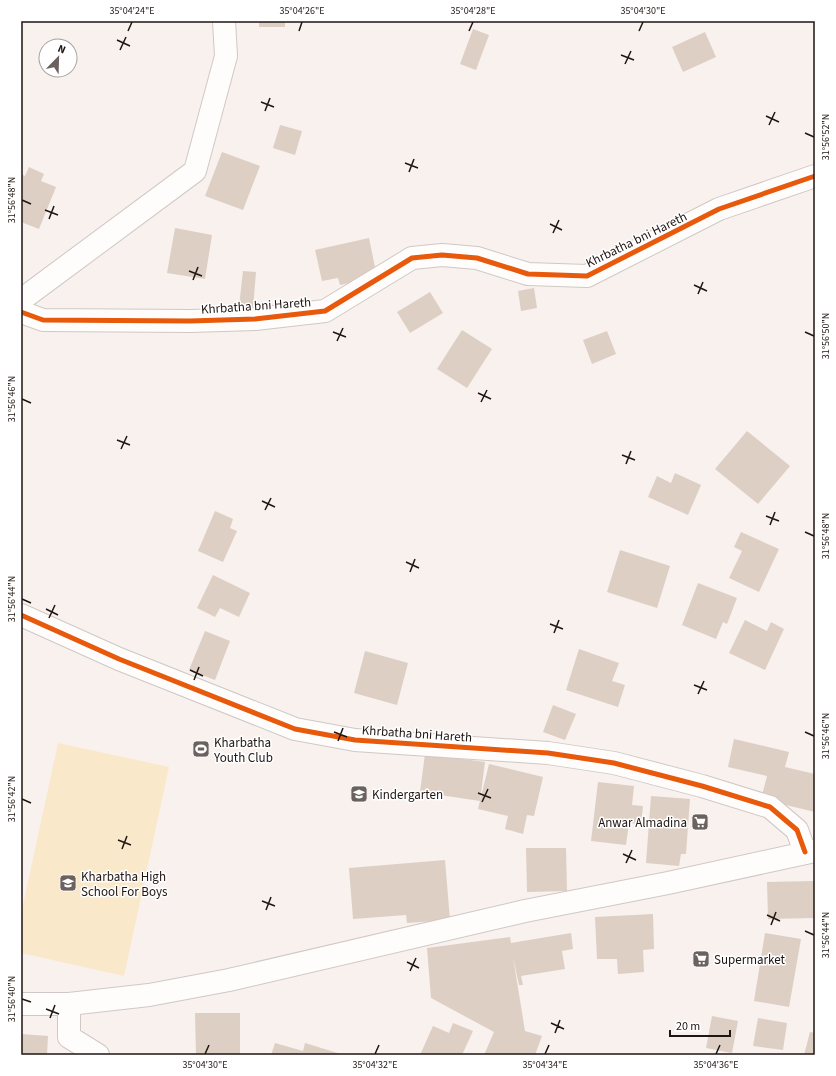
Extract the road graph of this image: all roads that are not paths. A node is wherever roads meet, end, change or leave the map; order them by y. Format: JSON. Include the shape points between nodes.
{"nodes":[{"id":1,"x":224,"y":21,"type":"edge"},
{"id":2,"x":815,"y":176,"type":"edge"},
{"id":3,"x":21,"y":300,"type":"edge"},
{"id":4,"x":21,"y":312,"type":"edge"},
{"id":5,"x":21,"y":615,"type":"edge"},
{"id":6,"x":810,"y":852,"type":"edge"},
{"id":7,"x":21,"y":1004,"type":"edge"},
{"id":8,"x":69,"y":1004,"type":"junction"},
{"id":9,"x":98,"y":1055,"type":"edge"}],
"edges":[{"from":1,"to":3,"type":"street","via":[[226,56],[195,171]]},
{"from":2,"to":4,"type":"street","name":"Khrbatha bni Hareth","via":[[719,210],[588,276],[528,274],[477,258],[442,255],[412,258],[325,311],[255,319],[190,321],[44,320]]},
{"from":5,"to":6,"type":"street","name":"Khrbatha bni Hareth","via":[[126,662],[294,729],[355,740],[548,753],[614,763],[770,807],[797,830]]},
{"from":6,"to":8,"type":"street","via":[[525,911],[229,980],[149,995]]},
{"from":7,"to":8,"type":"street"},
{"from":8,"to":9,"type":"street","via":[[69,1037]]}]}
